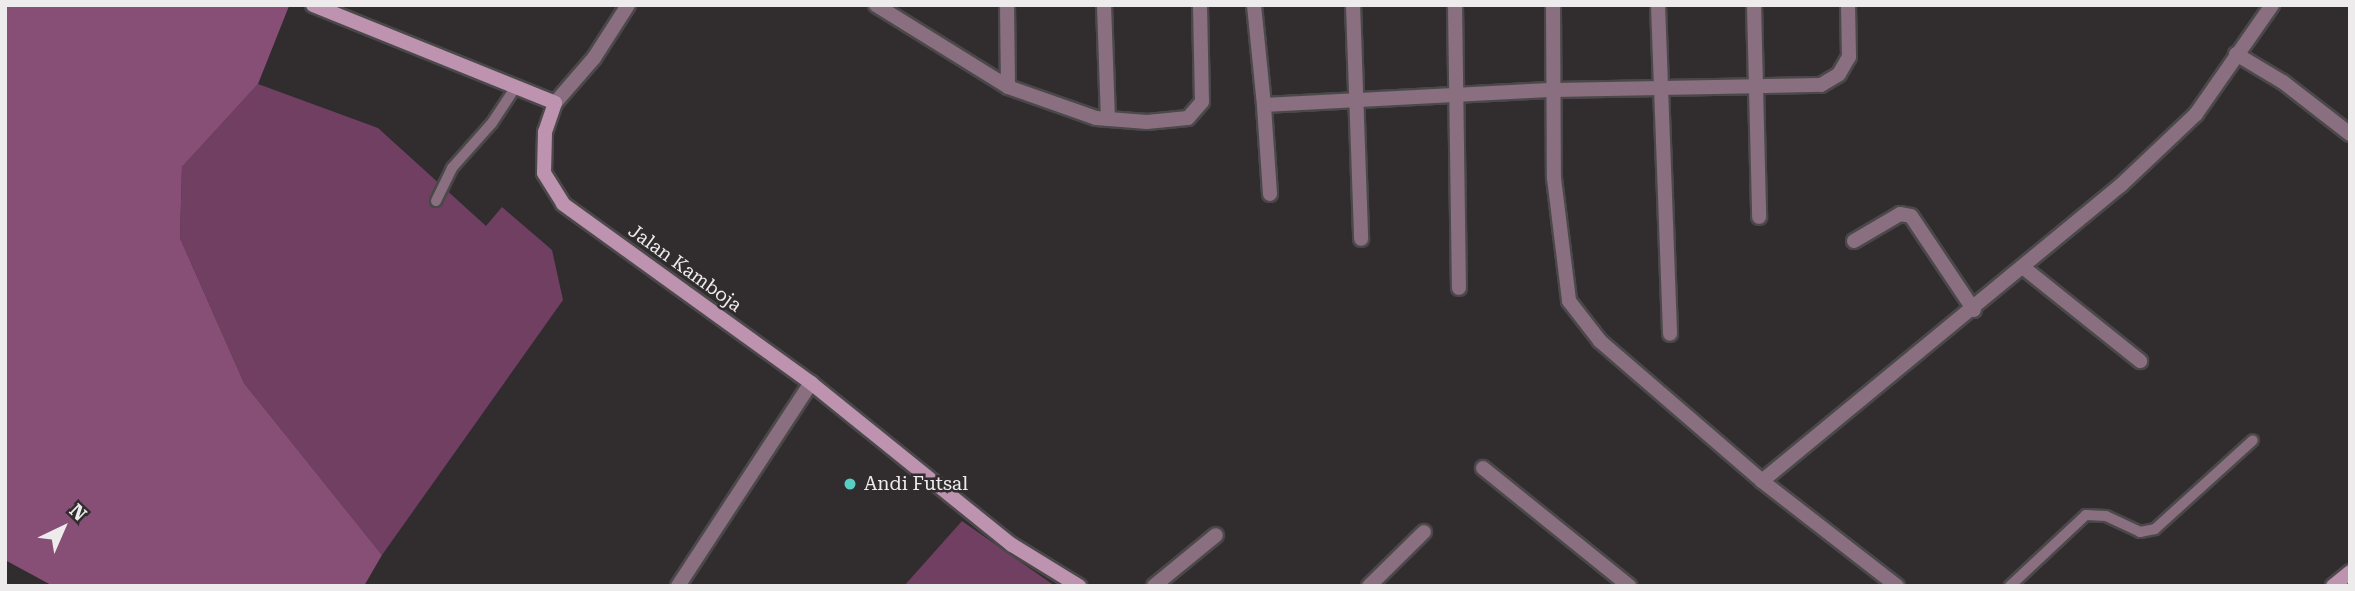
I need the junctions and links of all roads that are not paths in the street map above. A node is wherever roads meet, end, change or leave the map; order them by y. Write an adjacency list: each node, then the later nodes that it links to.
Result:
1 (313, 5): 18 (street)
2 (628, 5): 23 (street)
3 (876, 5): 17 (street)
4 (1007, 5): 17 (street)
5 (1104, 5): 25 (street)
6 (1200, 5): 25 (street)
7 (1254, 5): 24 (street)
8 (1353, 5): 22 (street)
9 (1455, 5): 21 (street)
10 (1553, 5): 20 (street)
11 (1658, 5): 19 (street)
12 (1755, 5): 16 (street)
13 (1848, 5): 16 (street)
14 (2272, 5): 15 (street)
15 (2236, 54): 26 (street); 32 (street)
16 (1758, 86): 19 (street); 29 (street)
17 (1009, 87): 25 (street)
18 (515, 88): 23 (street); 28 (lane)
19 (1660, 88): 20 (street); 35 (street)
20 (1554, 90): 21 (street); 40 (street)
21 (1457, 97): 22 (street); 33 (street)
22 (1355, 98): 24 (street); 30 (street)
23 (555, 103): 37 (street, Jalan Kamboja)
24 (1264, 105): 27 (street)
25 (1108, 119)
26 (2350, 134)
27 (1270, 194)
28 (436, 201)
29 (1759, 217)
30 (1360, 239)
31 (1854, 242): 34 (street)
32 (2024, 268): 34 (street); 36 (street)
33 (1459, 288)
34 (1973, 310): 40 (street)
35 (1670, 334)
36 (2140, 361)
37 (811, 383): 44 (street); 45 (street, Jalan Kamboja)
38 (2252, 440): 50 (lane)
39 (1483, 468): 48 (street)
40 (1762, 481): 49 (street)
41 (1424, 533): 47 (street)
42 (1216, 536): 46 (street)
43 (2350, 572): 51 (street)
44 (678, 586)
45 (1079, 586)
46 (1154, 586)
47 (1369, 586)
48 (1629, 586)
49 (1897, 586)
50 (2010, 586)
51 (2333, 586)

